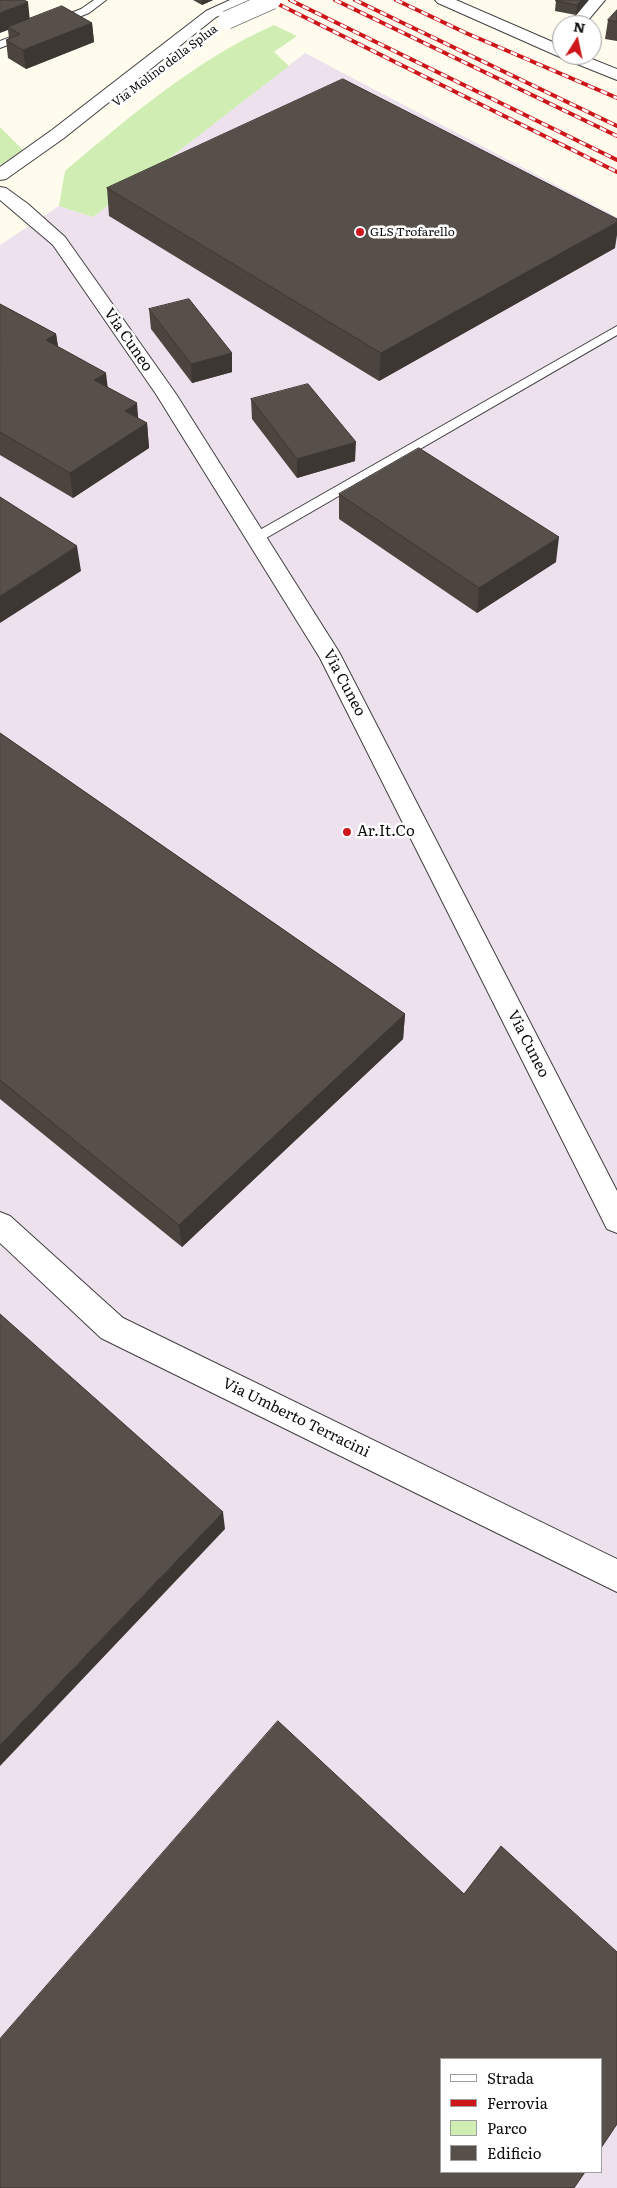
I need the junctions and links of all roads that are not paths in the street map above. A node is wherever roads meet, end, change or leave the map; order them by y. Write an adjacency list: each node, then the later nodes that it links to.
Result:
1 (101, 0): 8 (lane)
2 (243, 0): 11 (street, Via Molino della Splua)
3 (272, 0): 11 (street, Via Molino della Splua, bridge)
4 (443, 0): 7 (street)
5 (597, 0): 6 (street)
6 (584, 15)
7 (552, 44)
8 (0, 45)
9 (592, 65): 10 (street)
10 (617, 75)
11 (58, 134): 12 (street, Via Molino della Splua)
12 (0, 175)
13 (0, 192): 15 (street, Via Cuneo)
14 (617, 330): 15 (lane)
15 (256, 538): 16 (street, Via Cuneo)
16 (617, 1220)
17 (0, 1225): 18 (street, Via Umberto Terracini)
18 (617, 1576)

